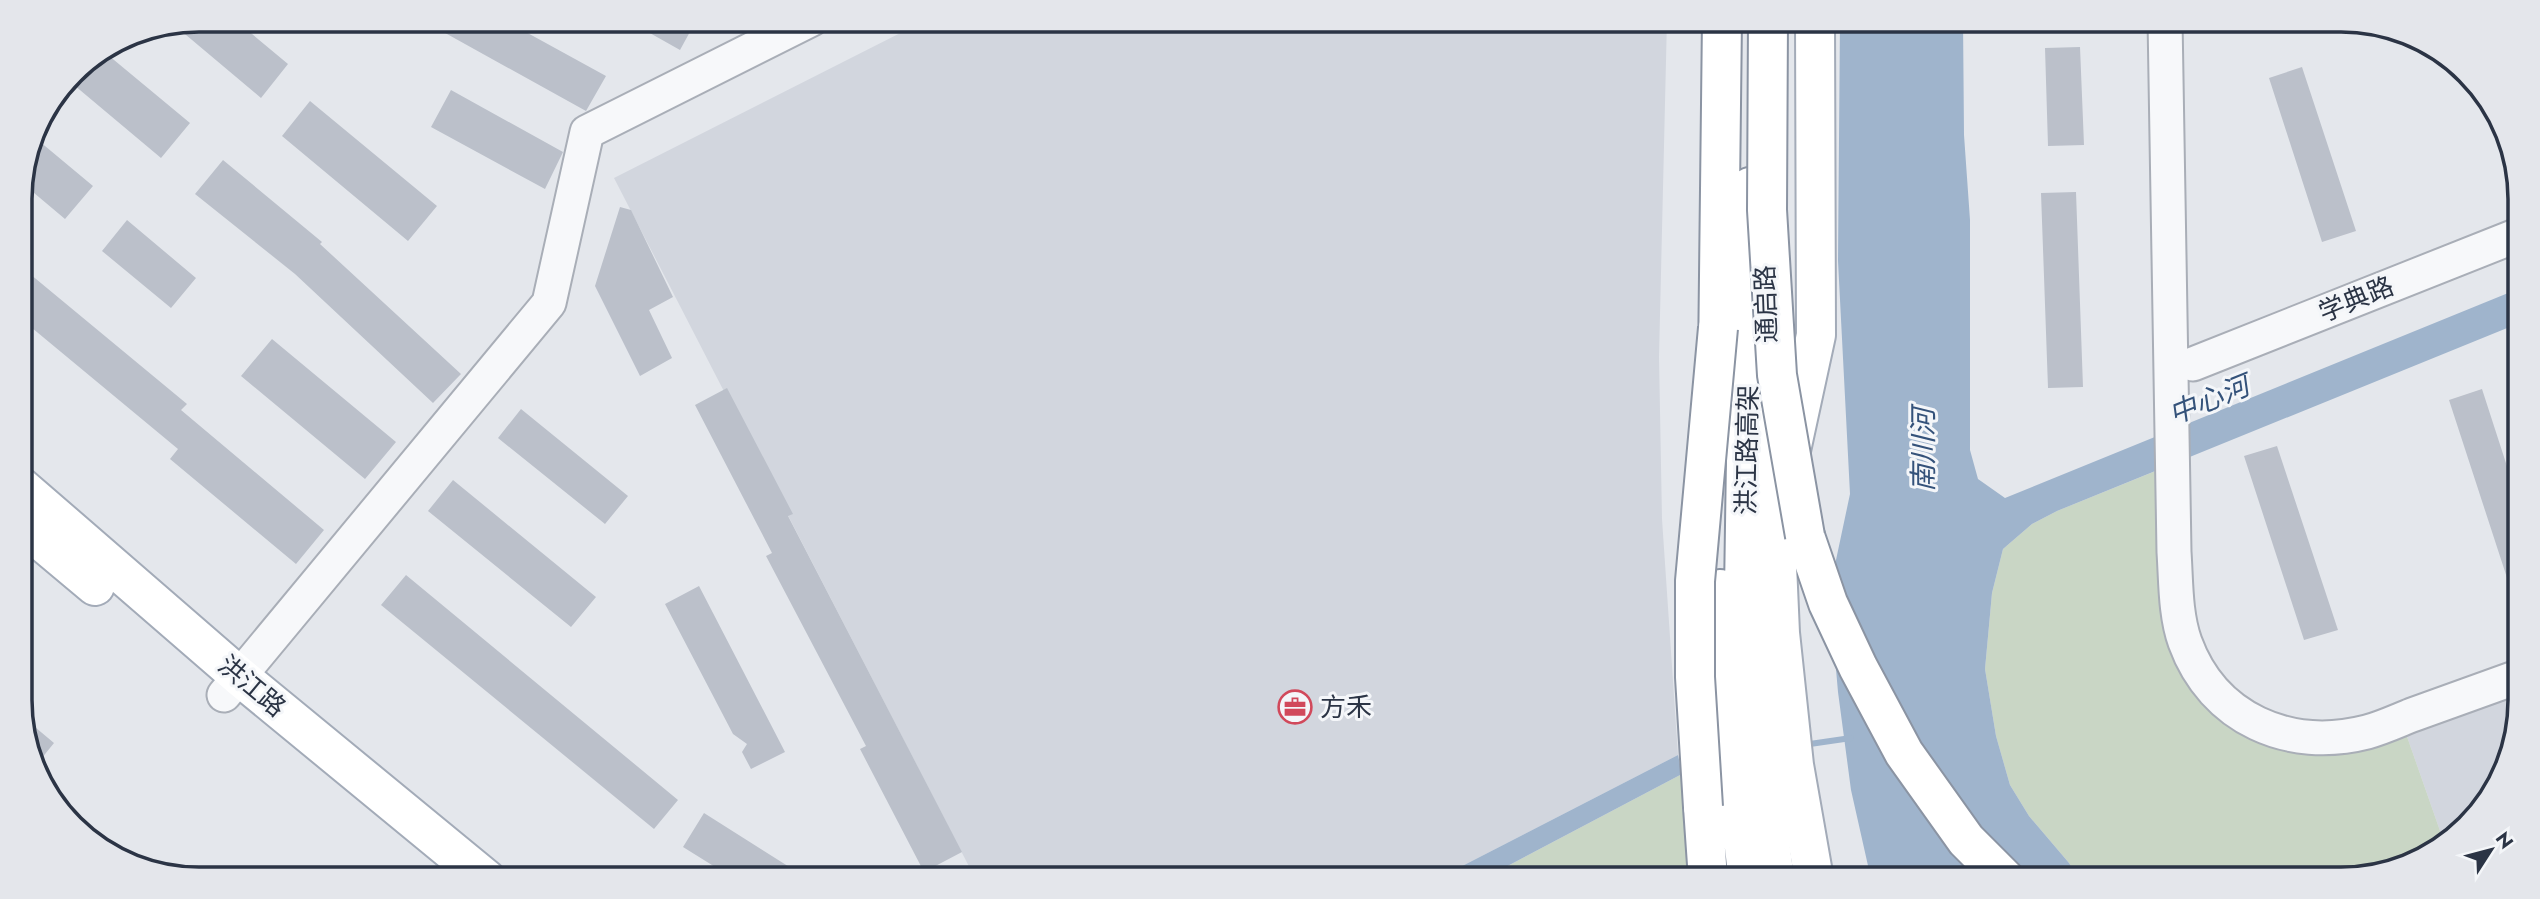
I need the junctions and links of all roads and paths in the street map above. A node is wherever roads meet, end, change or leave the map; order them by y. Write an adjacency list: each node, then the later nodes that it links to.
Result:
1 (786, 32): 16 (street)
2 (1704, 32): 20 (main road)
3 (1722, 32): 10 (main road, 洪江路高架)
4 (1752, 32): 22 (main road, 洪江路高架)
5 (1760, 32): 14 (main road, 通启路)
6 (1768, 32): 24 (main road, bridge)
7 (1815, 32): 14 (main road)
8 (2165, 32): 15 (street)
9 (2508, 239): 11 (street, 学典路)
10 (1718, 328): 19 (main road, bridge); 21 (main road, 洪江路高架, bridge)
11 (2193, 364)
12 (32, 497): 16 (main road, 洪江路)
13 (32, 532): 16 (main road, 洪江路)
14 (1776, 565): 23 (main road, 通启路)
15 (2508, 680)
16 (232, 685): 17 (main road, 洪江路); 18 (main road, 洪江路)
17 (435, 867)
18 (470, 867)
19 (1707, 867)
20 (1729, 867)
21 (1746, 867)
22 (1773, 867)
23 (1812, 867)
24 (1993, 867)

